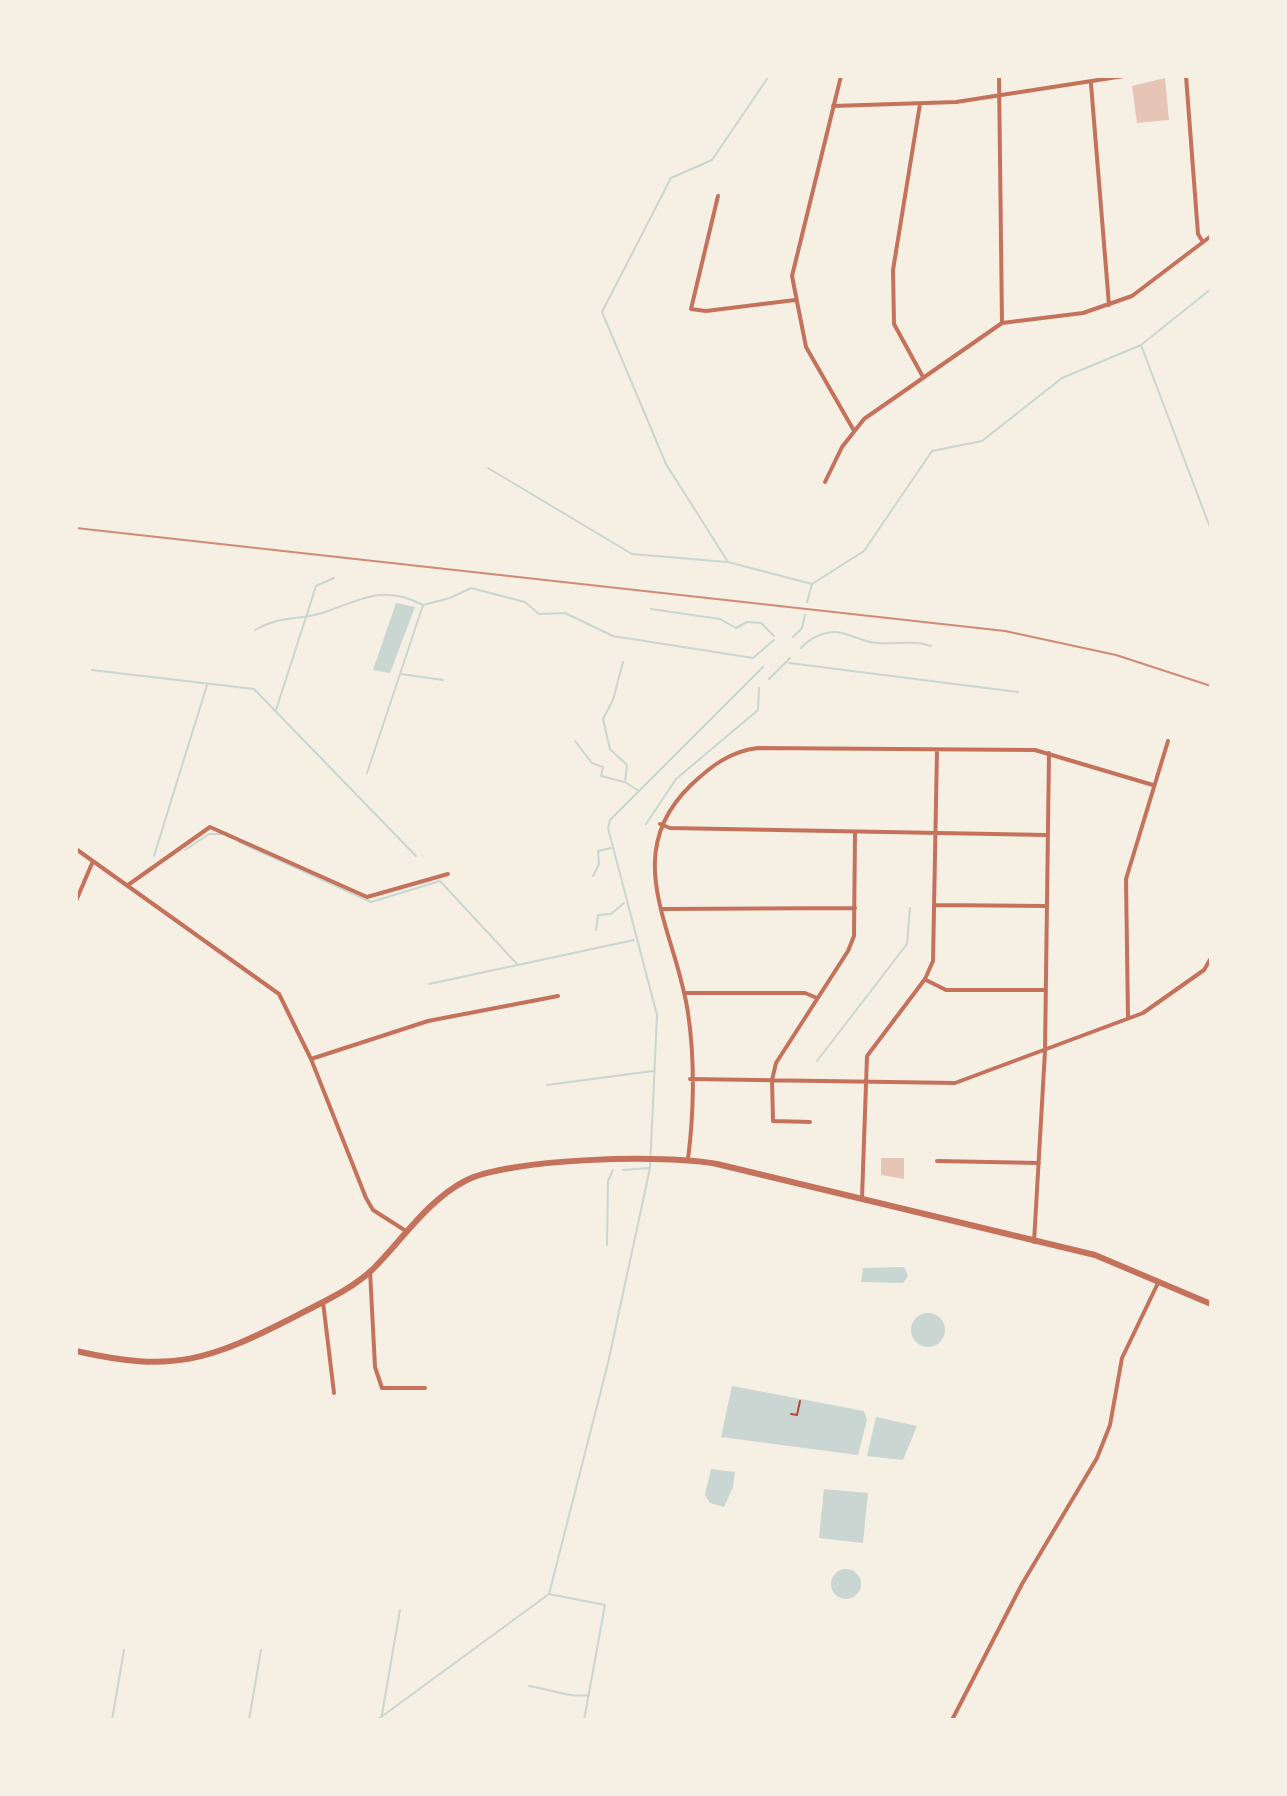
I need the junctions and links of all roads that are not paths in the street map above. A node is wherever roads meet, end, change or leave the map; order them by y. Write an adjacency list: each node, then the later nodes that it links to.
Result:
1 (841, 76): 8 (street)
2 (999, 76): 6 (street)
3 (1124, 76): 5 (street)
4 (1186, 76): 11 (street)
5 (1091, 84): 6 (street); 13 (street)
6 (1001, 96): 7 (street); 14 (street)
7 (920, 104): 8 (street); 15 (street)
8 (833, 106): 12 (street)
9 (718, 196): 12 (street)
10 (1211, 236): 11 (street)
11 (1203, 242): 13 (street)
12 (796, 300): 16 (street)
13 (1109, 305): 14 (street)
14 (1002, 323): 15 (street)
15 (923, 377): 16 (street)
16 (853, 429): 17 (street)
17 (825, 482)
18 (1168, 741): 21 (street)
19 (937, 750): 20 (street); 22 (street); 24 (street)
20 (1049, 753): 21 (street); 25 (street)
21 (1153, 785): 41 (street)
22 (660, 824): 23 (street); 34 (street)
23 (855, 832): 24 (street); 33 (street)
24 (935, 833): 25 (street); 31 (street)
25 (1046, 835): 32 (street)
26 (76, 849): 27 (street)
27 (93, 861): 29 (street); 30 (street)
28 (448, 874): 29 (street)
29 (128, 885): 43 (street)
30 (76, 901)
31 (934, 905): 32 (street); 36 (street)
32 (1045, 906): 37 (street)
33 (855, 908): 34 (street); 40 (street)
34 (662, 909): 38 (street)
35 (1211, 958): 41 (street)
36 (925, 979): 37 (street); 46 (street)
37 (1045, 990): 42 (street)
38 (684, 993): 40 (street); 44 (street)
39 (558, 996): 43 (street)
40 (817, 998): 45 (street)
41 (1128, 1018): 42 (street)
42 (1045, 1051): 46 (street); 50 (street)
43 (311, 1059): 52 (street)
44 (690, 1079): 45 (street); 48 (street)
45 (772, 1080): 46 (street); 47 (street)
46 (865, 1081): 51 (street)
47 (810, 1122)
48 (688, 1159): 51 (street); 52 (street)
49 (937, 1161): 50 (street)
50 (1039, 1163): 53 (street)
51 (861, 1200): 53 (street)
52 (408, 1233): 54 (street)
53 (1034, 1242): 55 (street)
54 (370, 1271): 56 (street); 59 (street)
55 (1159, 1280): 57 (street); 61 (street)
56 (323, 1302): 58 (street); 60 (street)
57 (1211, 1304)
58 (76, 1351)
59 (425, 1388)
60 (334, 1393)
61 (952, 1720)

